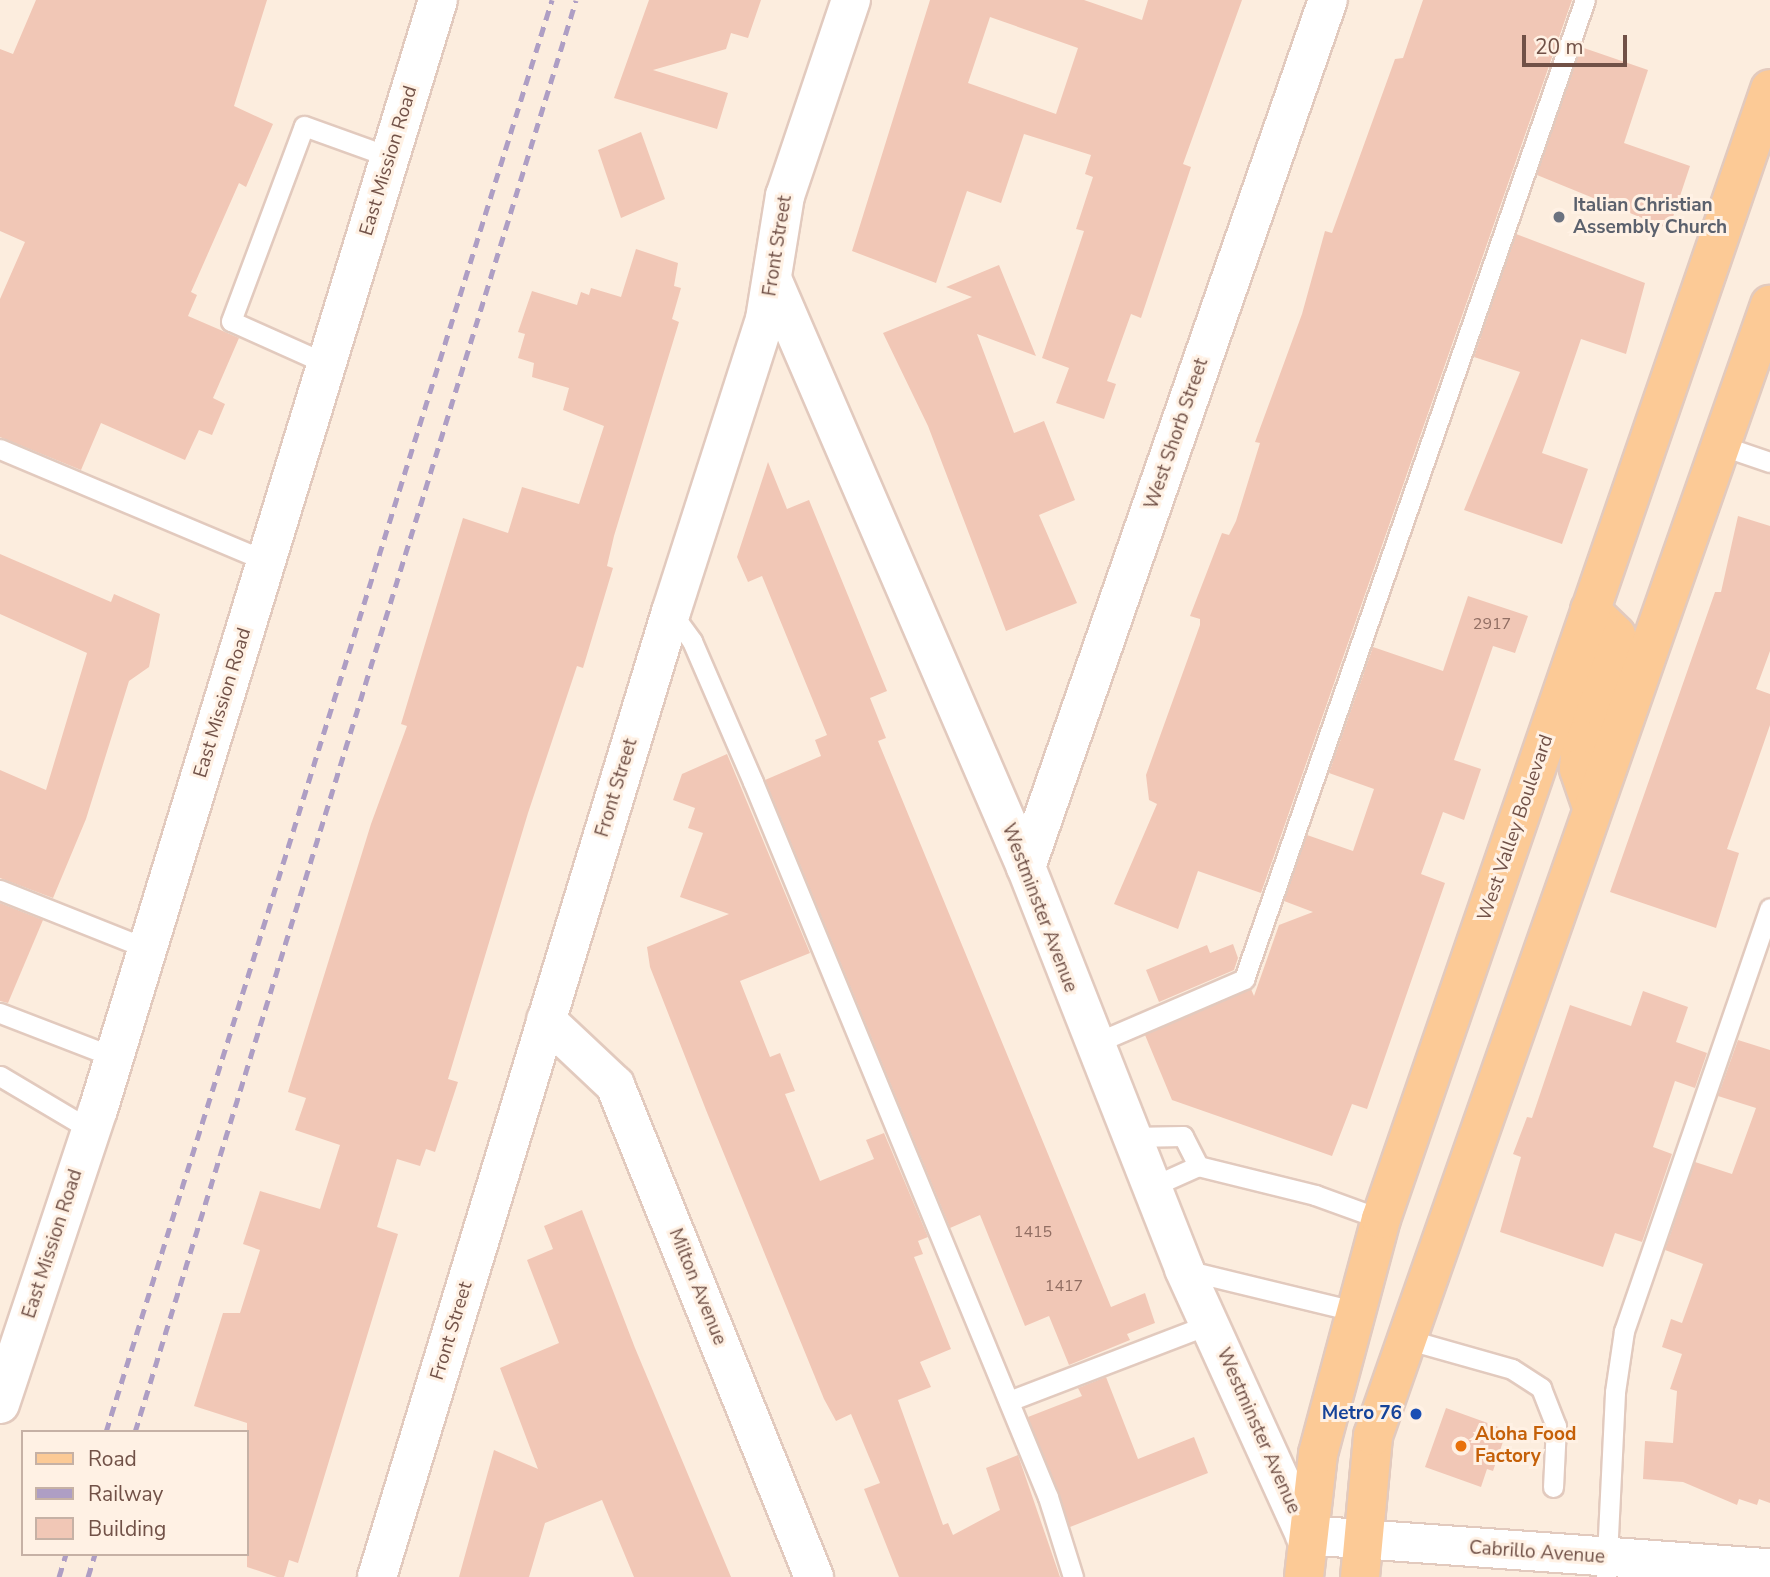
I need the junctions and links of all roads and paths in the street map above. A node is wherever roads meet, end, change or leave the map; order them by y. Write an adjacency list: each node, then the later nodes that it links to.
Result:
1 (438, 0): 6 (street, East Mission Road)
2 (851, 0): 7 (street, Front Street)
3 (1328, 0): 17 (street, West Shorb Street)
4 (1585, 0): 23 (lane)
5 (1770, 89): 14 (main road, West Valley Boulevard)
6 (390, 157): 9 (street, East Mission Road); 9 (lane)
7 (773, 281): 15 (street, Front Street); 17 (street, Westminster Avenue)
8 (1770, 304): 10 (main road)
9 (327, 364): 13 (street, East Mission Road)
10 (1720, 445): 12 (lane); 16 (main road)
11 (0, 449): 13 (lane)
12 (1770, 462)
13 (267, 561): 20 (street, East Mission Road)
14 (1590, 610): 16 (main road); 30 (main road, West Valley Boulevard)
15 (671, 612): 22 (street, Front Street); 35 (lane)
16 (1592, 807): 34 (main road)
17 (1026, 867): 23 (street, Westminster Avenue)
18 (0, 890): 20 (lane)
19 (1770, 908): 40 (lane)
20 (148, 948): 24 (street, East Mission Road)
21 (0, 1013): 24 (lane)
22 (546, 1020): 42 (street, Front Street); 43 (street, Milton Avenue)
23 (1091, 1045): 27 (street, Westminster Avenue)
24 (114, 1057): 26 (street, East Mission Road)
25 (0, 1076): 26 (lane)
26 (91, 1130): 36 (street, East Mission Road)
27 (1132, 1137): 28 (lane); 29 (street, Westminster Avenue)
28 (1198, 1166): 29 (lane); 30 (lane)
29 (1151, 1187): 31 (street, Westminster Avenue)
30 (1381, 1220): 32 (main road, West Valley Boulevard)
31 (1184, 1269): 32 (lane); 33 (street, Westminster Avenue)
32 (1354, 1311): 38 (main road, West Valley Boulevard)
33 (1210, 1324): 35 (lane); 38 (street, Westminster Avenue)
34 (1406, 1339): 37 (lane); 39 (main road)
35 (1009, 1401): 44 (lane)
36 (0, 1404)
37 (1553, 1487)
38 (1305, 1535): 39 (street, Cabrillo Avenue); 45 (main road, West Valley Boulevard)
39 (1362, 1539): 40 (street, Cabrillo Avenue); 46 (main road)
40 (1606, 1568): 41 (street, Cabrillo Avenue)
41 (1770, 1568)
42 (377, 1577)
43 (814, 1577)
44 (1073, 1577)
45 (1304, 1577)
46 (1360, 1577)

